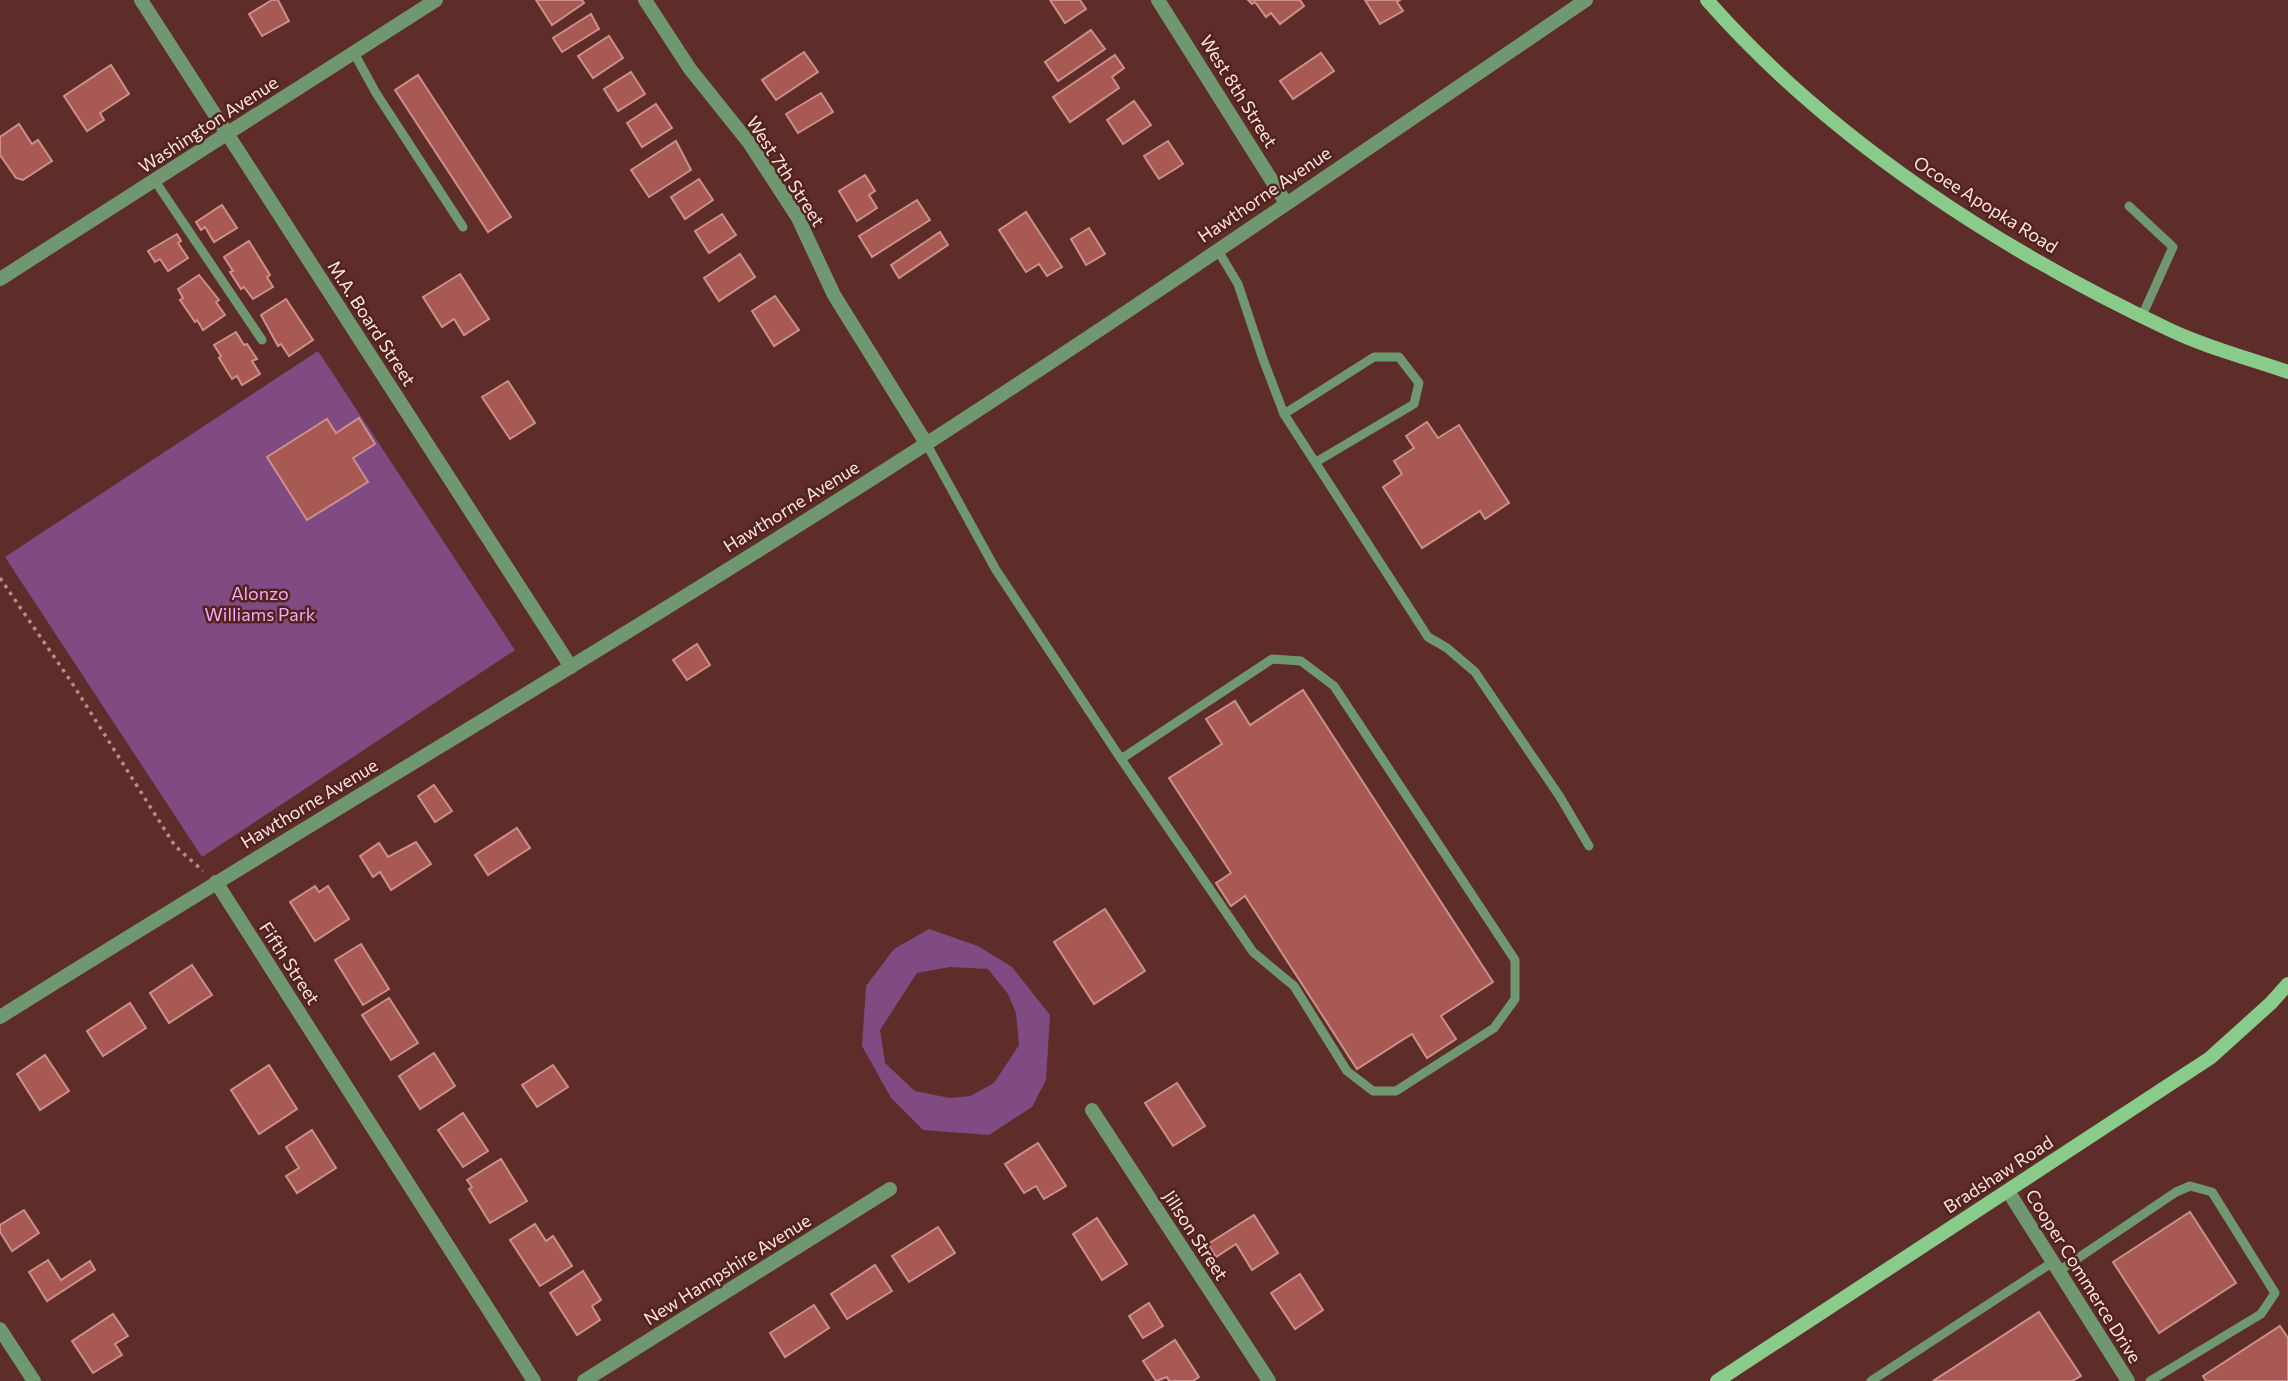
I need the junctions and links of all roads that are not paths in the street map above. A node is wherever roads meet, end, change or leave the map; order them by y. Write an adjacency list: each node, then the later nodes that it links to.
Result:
1 (141, 0): 8 (street, M.A. Board Street)
2 (436, 0): 7 (street, Washington Avenue)
3 (645, 0): 19 (street, West 7th Street)
4 (1158, 0): 10 (street, West 8th Street)
5 (1586, 0): 10 (street, Hawthorne Avenue)
6 (1707, 0): 15 (main road, Ocoee Apopka Road)
7 (354, 53): 8 (street, Washington Avenue); 12 (lane)
8 (228, 135): 9 (street, Washington Avenue); 21 (street, M.A. Board Street)
9 (155, 181): 14 (street, Washington Avenue); 16 (lane)
10 (1286, 203): 13 (street, Hawthorne Avenue)
11 (2129, 206): 15 (lane)
12 (463, 227)
13 (1217, 249): 18 (lane); 19 (street, Hawthorne Avenue)
14 (0, 279)
15 (2142, 316): 17 (main road, Ocoee Apopka Road)
16 (262, 340)
17 (2288, 372)
18 (1284, 414): 20 (lane); 20 (lane)
19 (926, 443): 21 (street, Hawthorne Avenue); 22 (lane)
20 (1316, 462): 23 (lane)
21 (570, 667): 24 (street, Hawthorne Avenue)
22 (1121, 759): 22 (lane)
23 (1589, 846)
24 (216, 882): 26 (street, Hawthorne Avenue); 33 (street, Fifth Street)
25 (2288, 984): 29 (main road, Bradshaw Road)
26 (0, 1017)
27 (1092, 1110): 35 (street, Jillson Street)
28 (890, 1189): 34 (street, New Hampshire Avenue)
29 (2008, 1191): 30 (street, Cooper Commerce Drive); 36 (main road, Bradshaw Road)
30 (2056, 1266): 37 (lane); 38 (street, Cooper Commerce Drive); 39 (lane)
31 (0, 1329): 32 (street)
32 (34, 1381)
33 (534, 1381)
34 (584, 1381)
35 (1269, 1381)
36 (1717, 1381)
37 (1871, 1381)
38 (2128, 1381)
39 (2150, 1381)

